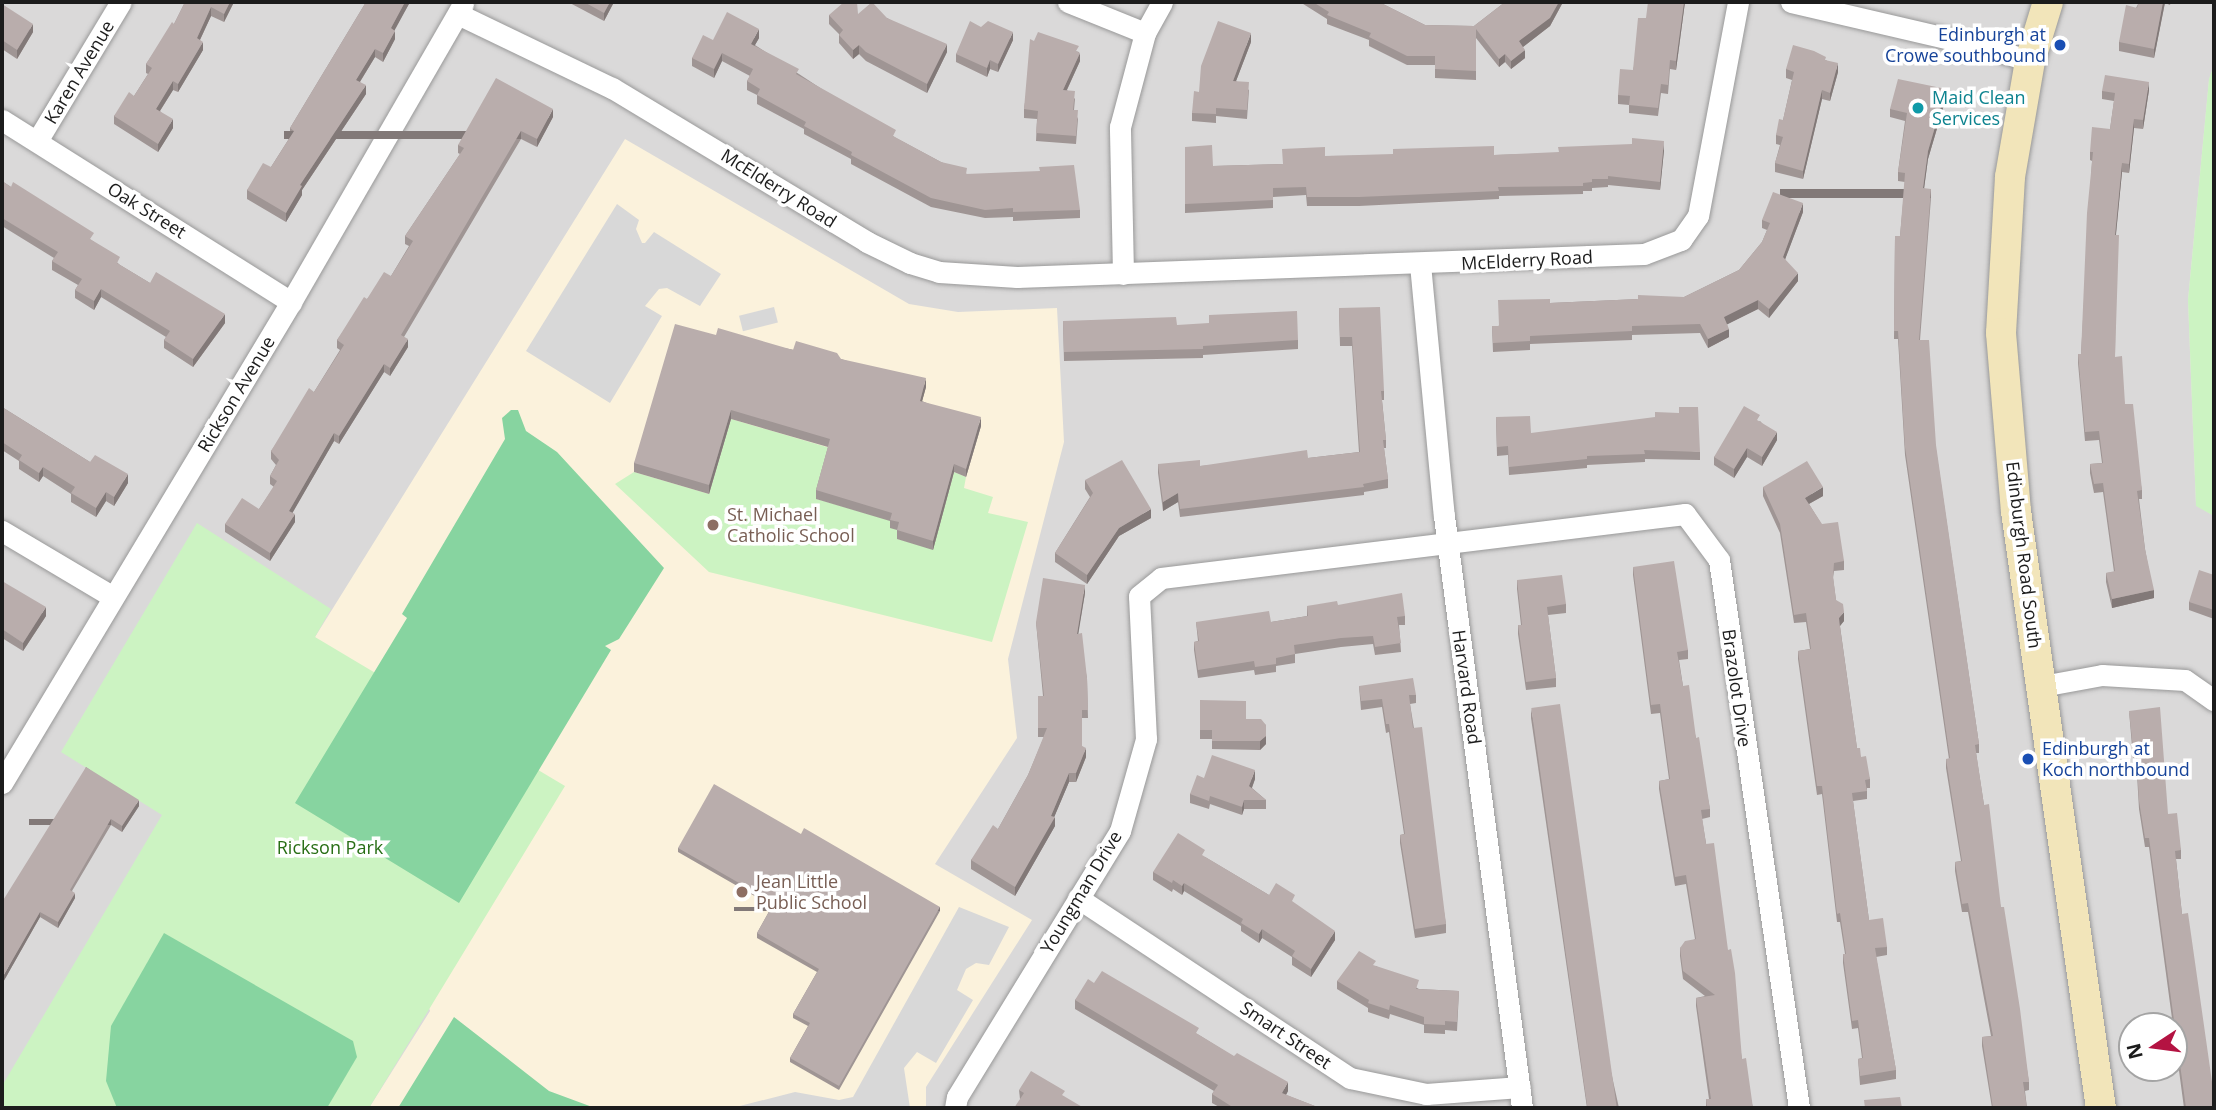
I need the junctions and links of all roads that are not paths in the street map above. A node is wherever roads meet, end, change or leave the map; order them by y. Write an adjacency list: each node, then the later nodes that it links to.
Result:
1 (121, 2): 11 (street, Karen Avenue)
2 (1068, 2): 8 (street)
3 (1162, 2): 8 (street)
4 (1738, 2): 12 (street, McElderry Road)
5 (1791, 2): 9 (street)
6 (2048, 2): 9 (main road, Edinburgh Road South)
7 (461, 8): 13 (street, McElderry Road); 14 (street, Rickson Avenue)
8 (1145, 33): 13 (street)
9 (2030, 61): 18 (main road, Edinburgh Road South)
10 (2, 120): 11 (street, Oak Street)
11 (37, 141): 14 (street, Oak Street)
12 (1420, 264): 13 (street, McElderry Road); 16 (street, Harvard Road)
13 (1123, 274)
14 (291, 302): 17 (street, Rickson Avenue)
15 (2, 531): 17 (street)
16 (1448, 542): 21 (street, Youngman Drive); 22 (street, Harvard Road); 25 (street, Brazolot Drive)
17 (113, 597): 20 (street, Rickson Avenue)
18 (2042, 686): 19 (street); 26 (main road, Edinburgh Road South)
19 (2214, 700)
20 (2, 783)
21 (1078, 898): 22 (street, Smart Street); 23 (street, Youngman Drive)
22 (1520, 1087): 24 (street, Harvard Road)
23 (955, 1108)
24 (1522, 1108)
25 (1799, 1108)
26 (2101, 1108)

